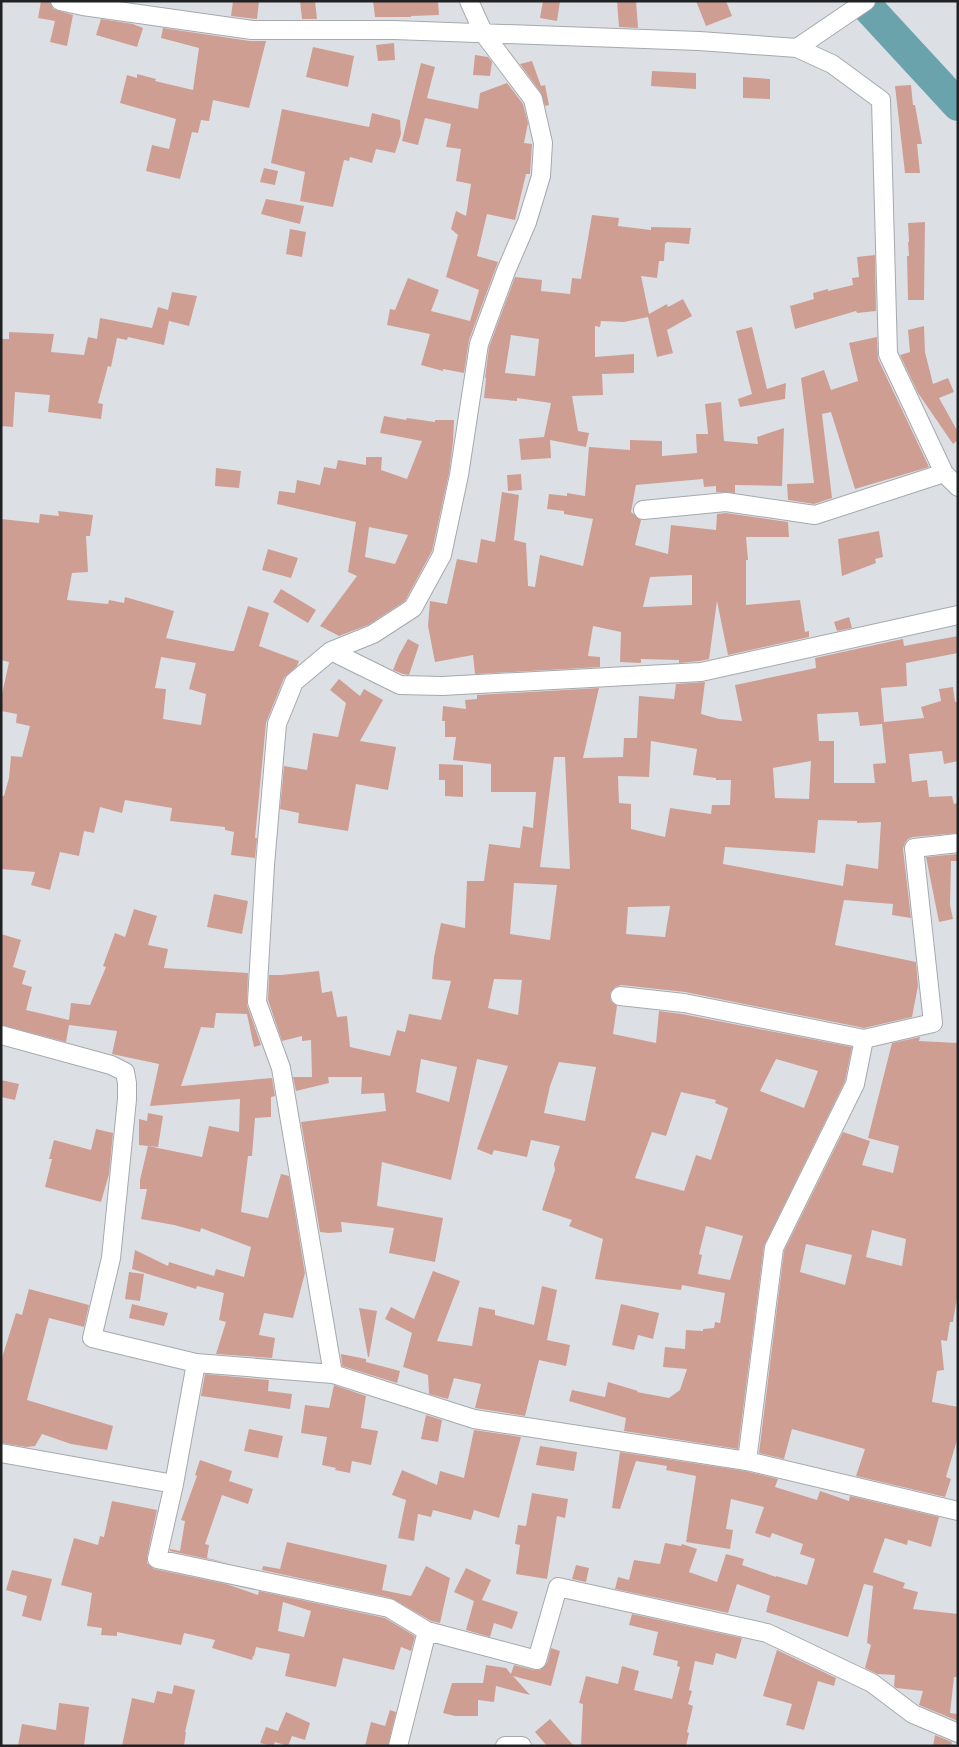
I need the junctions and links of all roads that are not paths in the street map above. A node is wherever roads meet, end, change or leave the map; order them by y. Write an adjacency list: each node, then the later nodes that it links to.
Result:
1 (60, 1): 4 (street)
2 (469, 1): 4 (street)
3 (866, 1): 5 (street)
4 (484, 34): 5 (street); 10 (street)
5 (803, 44): 6 (street)
6 (944, 472): 7 (street); 8 (street)
7 (958, 487)
8 (643, 510)
9 (958, 615): 10 (street)
10 (331, 651): 16 (street)
11 (958, 843): 14 (street)
12 (620, 996): 14 (street)
13 (1, 1035): 15 (street)
14 (864, 1039): 18 (street)
15 (196, 1363): 16 (street); 19 (street)
16 (333, 1374): 18 (street)
17 (1, 1453): 19 (street)
18 (746, 1461): 20 (street)
19 (174, 1484): 21 (street)
20 (958, 1511)
21 (427, 1631): 22 (street); 23 (street)
22 (958, 1734)
23 (398, 1746)
24 (505, 1746): 25 (street)
25 (522, 1746)

